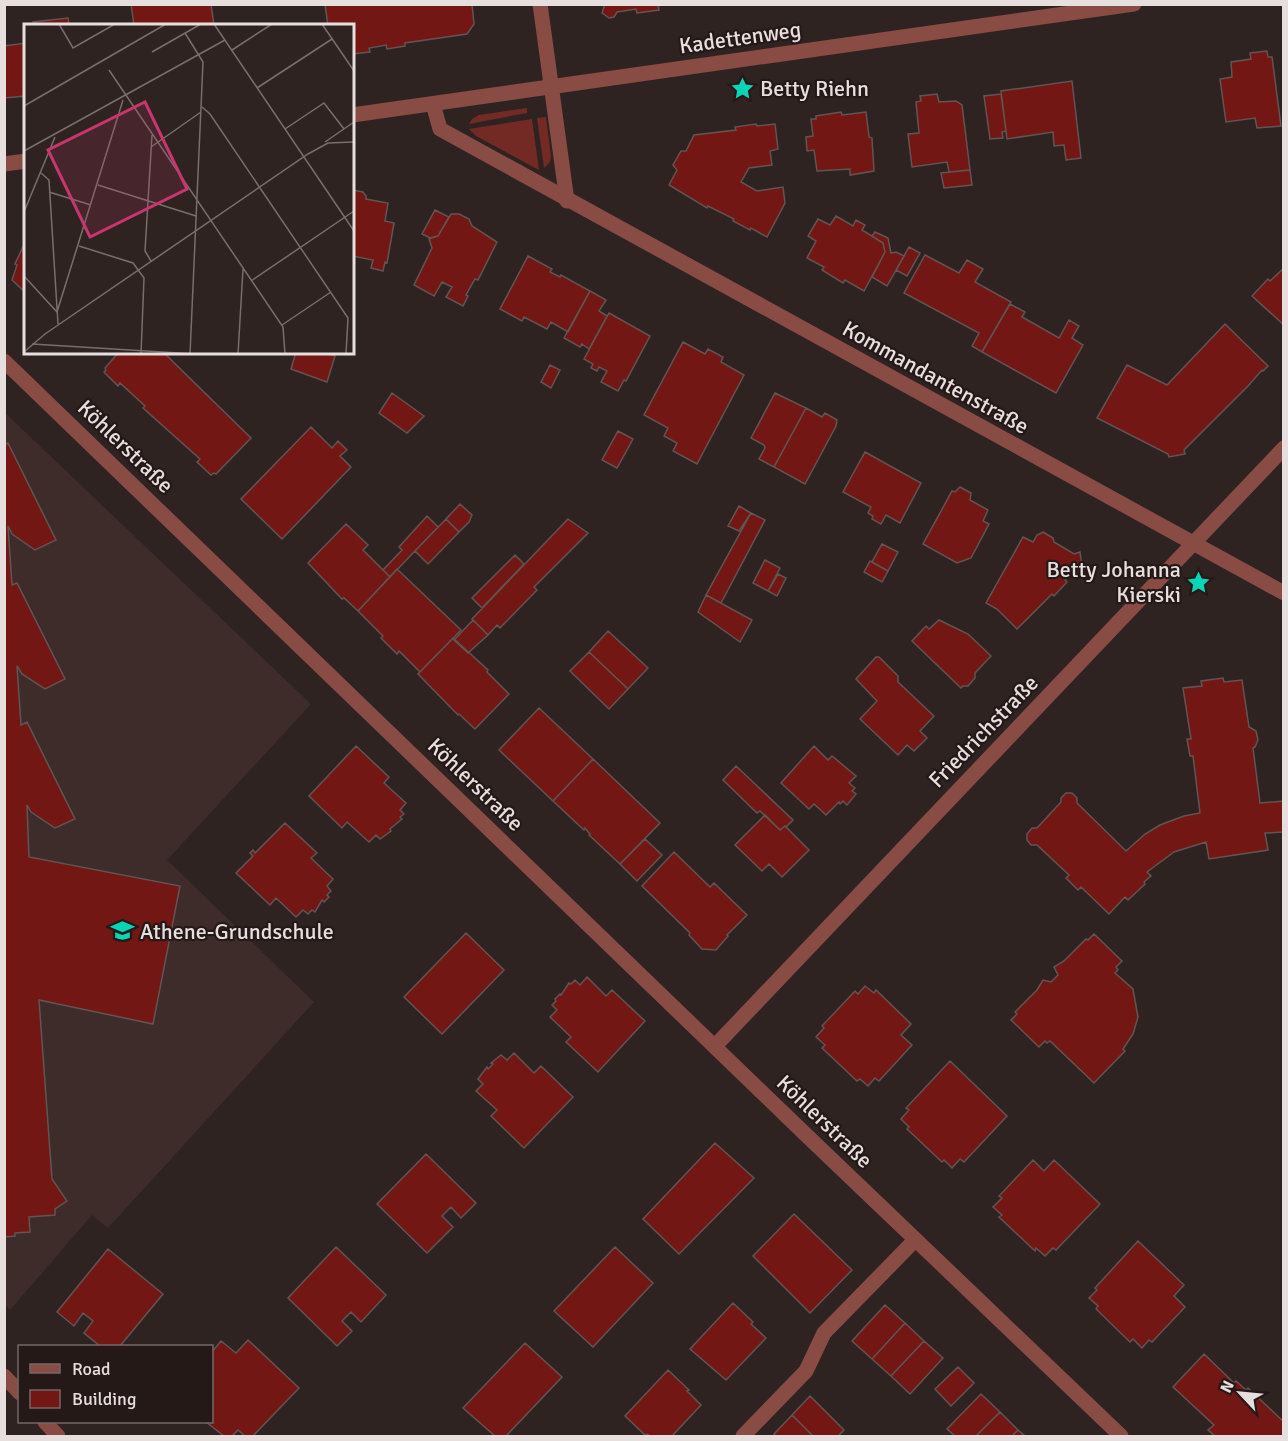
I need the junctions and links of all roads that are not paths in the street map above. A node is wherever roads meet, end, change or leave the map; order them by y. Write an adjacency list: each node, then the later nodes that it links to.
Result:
1 (540, 4): 3 (street)
2 (1134, 4): 3 (street, Kadettenweg)
3 (552, 87): 4 (street, Kadettenweg); 8 (street)
4 (433, 104): 5 (street, Kadettenweg); 8 (street, Kommandantenstraße)
5 (354, 115)
6 (24, 161): 7 (street)
7 (4, 164)
8 (567, 201): 11 (street, Kommandantenstraße)
9 (4, 361): 13 (street, Köhlerstraße)
10 (1284, 448): 11 (street, Friedrichstraße)
11 (1193, 544): 12 (street, Kommandantenstraße); 13 (street, Friedrichstraße)
12 (1284, 593)
13 (715, 1046): 14 (street, Köhlerstraße)
14 (915, 1239): 19 (street); 20 (street, Köhlerstraße)
15 (4, 1376): 16 (street)
16 (18, 1391)
17 (46, 1423): 18 (street)
18 (58, 1437)
19 (743, 1437)
20 (1121, 1437)

